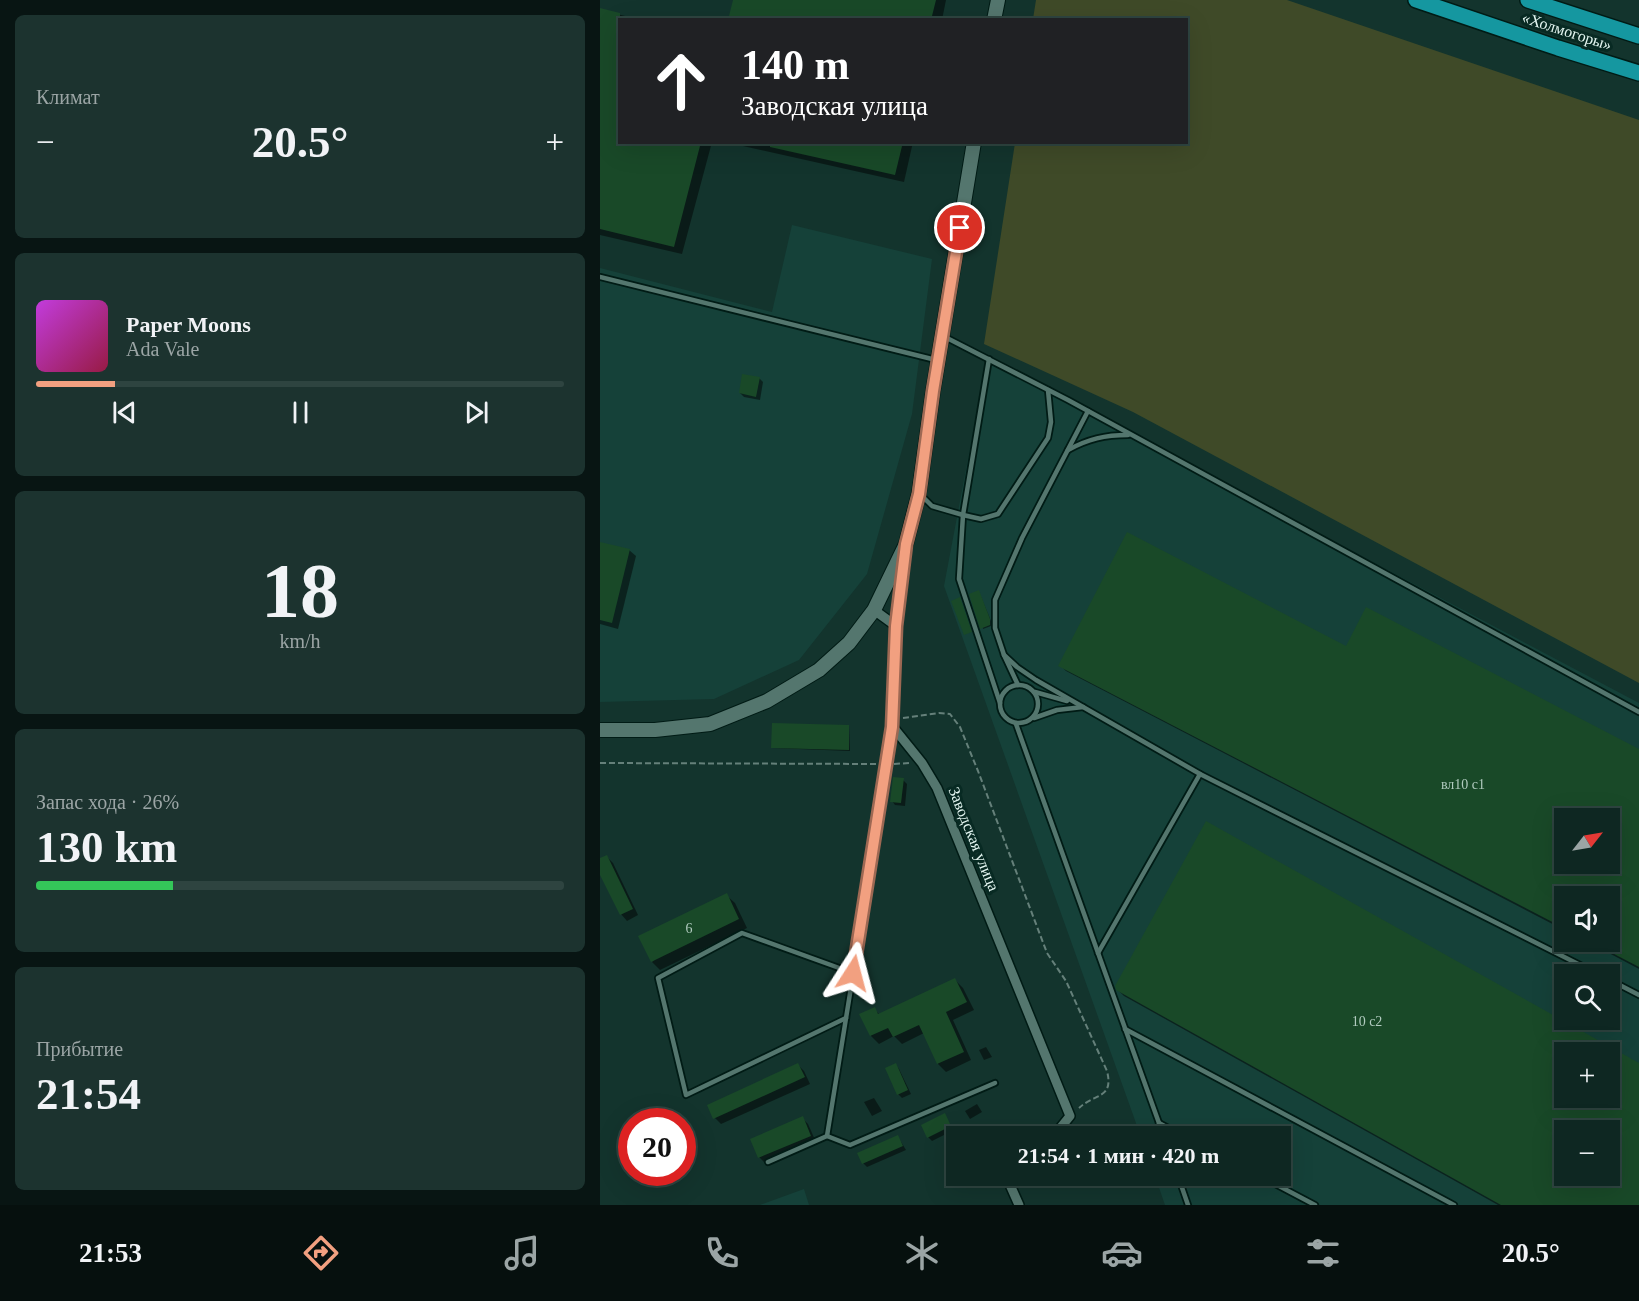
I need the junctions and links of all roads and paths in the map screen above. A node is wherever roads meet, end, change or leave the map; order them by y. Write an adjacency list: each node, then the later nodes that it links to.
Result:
1 (998, 0): 4 (main road)
2 (1528, 0): 5 (highway, «Холмогоры»)
3 (1418, 1): 6 (highway, «Холмогоры»)
4 (994, 18)
5 (1639, 36)
6 (1639, 73)
7 (974, 144): 9 (main road)
8 (600, 277): 11 (lane)
9 (942, 336): 10 (lane); 11 (main road)
10 (989, 359): 12 (lane); 17 (lane)
11 (938, 361): 16 (main road)
12 (1048, 390): 13 (lane); 17 (lane)
13 (1088, 411): 14 (lane); 15 (lane)
14 (1131, 435): 15 (lane); 26 (lane)
15 (1068, 450): 21 (lane)
16 (919, 494): 17 (lane); 18 (main road)
17 (963, 514): 24 (lane)
18 (906, 544): 19 (main road); 20 (street)
19 (874, 610): 20 (street); 30 (main road)
20 (896, 626): 28 (street)
21 (1004, 655): 22 (lane); 25 (lane)
22 (1018, 685): 23 (lane); 24 (lane)
23 (1035, 692): 25 (lane); 27 (lane)
24 (1000, 703): 29 (lane)
25 (1083, 707): 27 (lane); 34 (lane)
26 (1639, 712)
27 (1034, 718): 29 (lane)
28 (893, 724): 32 (street, Заводская улица); 33 (lane); 43 (path)
29 (1016, 724): 35 (lane)
30 (600, 730)
31 (600, 763): 33 (path)
32 (922, 763): 33 (path); 43 (street, Заводская улица)
33 (886, 765): 37 (lane)
34 (1200, 774): 35 (lane); 36 (lane)
35 (1098, 953): 41 (lane)
36 (1578, 964)
37 (853, 973): 40 (lane); 40 (lane)
38 (1620, 985): 39 (lane)
39 (1639, 995)
40 (846, 1018): 48 (lane)
41 (1125, 1029): 44 (lane); 56 (lane)
42 (995, 1083): 48 (lane)
43 (1070, 1116): 45 (street)
44 (1159, 1123): 46 (lane); 47 (lane)
45 (1062, 1126)
46 (1160, 1126)
47 (1165, 1126)
48 (827, 1136): 49 (lane)
49 (768, 1162)
50 (1012, 1186): 53 (street)
51 (1181, 1186): 54 (lane)
52 (1279, 1186): 55 (lane)
53 (1019, 1205)
54 (1188, 1205)
55 (1315, 1205)
56 (1454, 1205)

